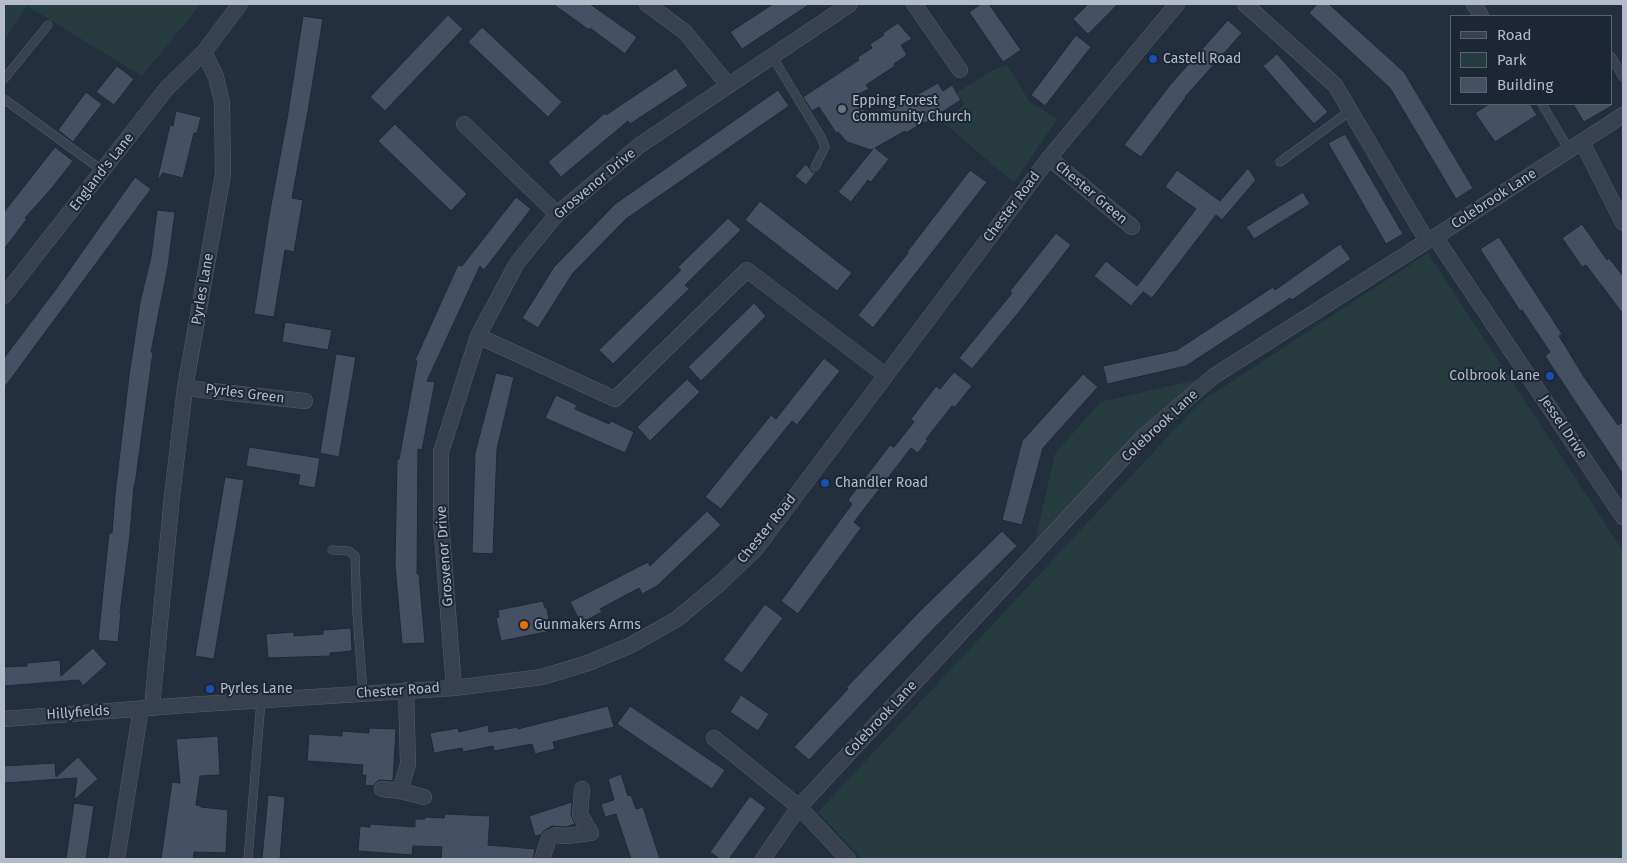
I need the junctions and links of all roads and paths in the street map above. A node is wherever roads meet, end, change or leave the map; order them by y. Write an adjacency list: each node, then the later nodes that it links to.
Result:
1 (240, 4): 10 (street, England's Lane)
2 (647, 4): 16 (street)
3 (914, 4): 13 (street)
4 (1177, 4): 23 (street, Chester Road)
5 (1245, 4): 19 (street)
6 (1474, 4): 8 (street)
7 (845, 5): 11 (street, Grosvenor Drive)
8 (1480, 15)
9 (48, 25): 15 (lane)
10 (204, 52): 26 (street, England's Lane); 34 (street, Pyrles Lane)
11 (772, 56): 16 (street, Grosvenor Drive); 25 (lane)
12 (1612, 58): 14 (lane)
13 (960, 70)
14 (1623, 77)
15 (4, 78)
16 (728, 85): 27 (street, Grosvenor Drive)
17 (4, 98): 26 (lane)
18 (1543, 105): 22 (lane)
19 (1350, 111): 24 (lane); 30 (street)
20 (1623, 115): 22 (street, Colebrook Lane)
21 (464, 124): 27 (street)
22 (1576, 146): 28 (street); 30 (street, Colebrook Lane)
23 (1050, 158): 29 (street, Chester Green); 33 (street, Chester Road)
24 (1280, 162)
25 (815, 167)
26 (103, 171): 31 (street, England's Lane)
27 (557, 214): 32 (street, Grosvenor Drive)
28 (1623, 223)
29 (1132, 227)
30 (1431, 239): 36 (street, Jessel Drive); 49 (street, Colebrook Lane)
31 (4, 296)
32 (478, 336): 33 (street); 38 (street, Grosvenor Drive)
33 (885, 375): 38 (street, Chester Road)
34 (185, 388): 35 (street, Pyrles Green); 42 (street, Pyrles Lane)
35 (305, 401)
36 (1623, 517)
37 (332, 550): 40 (lane)
38 (454, 688): 39 (street, Chester Road)
39 (406, 690): 40 (street, Chester Road); 47 (street)
40 (363, 693): 41 (street, Chester Road)
41 (261, 701): 42 (street, Chester Road); 51 (lane)
42 (147, 708): 43 (street, Hillyfields); 50 (street, Pyrles Lane)
43 (4, 719)
44 (714, 738): 49 (street)
45 (382, 789): 47 (street)
46 (582, 789): 52 (street)
47 (400, 791): 48 (street)
48 (424, 797)
49 (799, 807): 53 (street, Colebrook Lane); 54 (street)
50 (117, 859)
51 (248, 859)
52 (542, 859)
53 (763, 859)
54 (848, 859)

